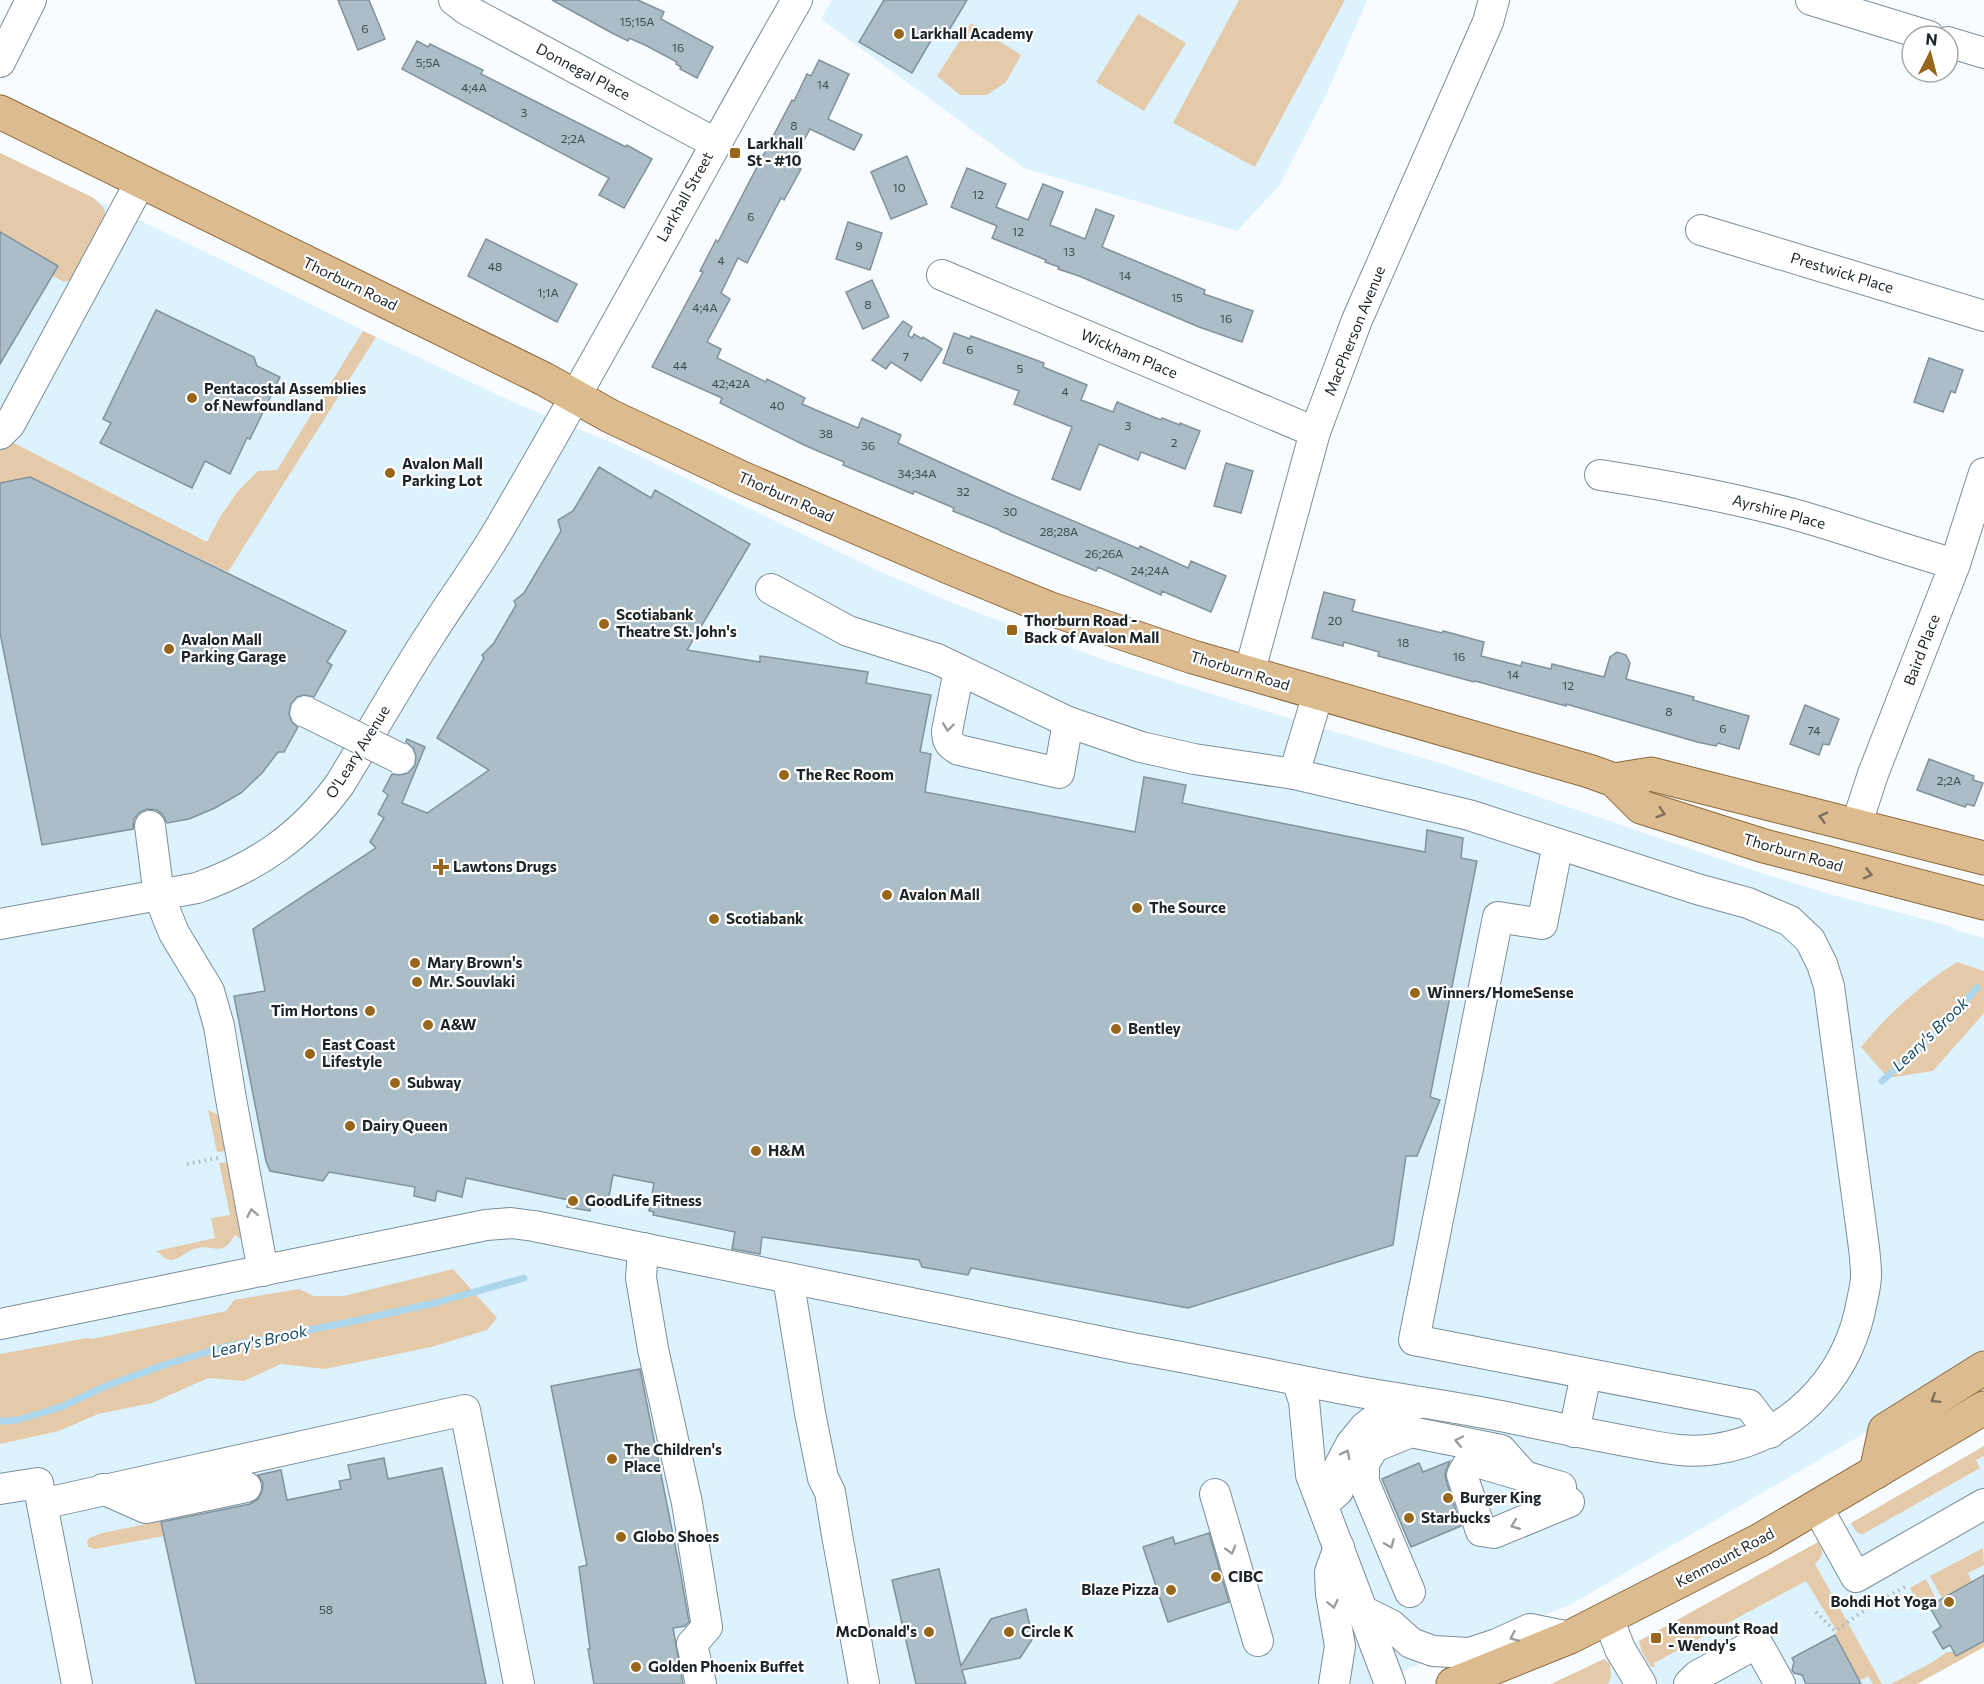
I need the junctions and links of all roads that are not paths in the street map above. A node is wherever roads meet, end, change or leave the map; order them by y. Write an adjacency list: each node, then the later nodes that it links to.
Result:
1 (32, 0): 10 (street)
2 (454, 0): 12 (street, Donnegal Place)
3 (797, 0): 12 (street, Larkhall Street)
4 (1494, 0): 18 (street, MacPherson Avenue)
5 (1811, 0): 6 (street)
6 (1887, 11): 7 (street)
7 (1909, 24)
8 (1960, 46): 9 (street)
9 (1984, 53)
10 (0, 62)
11 (0, 112): 13 (main road, Thorburn Road)
12 (715, 143): 17 (street, Larkhall Street)
13 (141, 181): 17 (main road, Thorburn Road); 19 (street)
14 (1701, 230): 16 (street, Prestwick Place)
15 (942, 275): 18 (street, Wickham Place)
16 (1984, 316)
17 (576, 397): 25 (main road, Thorburn Road); 36 (street, O'Leary Avenue)
18 (1315, 432): 25 (street, MacPherson Avenue)
19 (0, 434)
20 (1984, 473): 22 (street, Baird Place)
21 (1600, 475): 22 (street, Ayrshire Place)
22 (1955, 564): 33 (street, Baird Place)
23 (771, 589): 24 (street)
24 (959, 670): 28 (street); 28 (street, one-way to 28)
25 (1249, 674): 26 (main road, Thorburn Road)
26 (1318, 694): 30 (street); 31 (main road, Thorburn Road)
27 (306, 712): 29 (street, bridge)
28 (1068, 722): 30 (street)
29 (399, 758)
30 (1294, 774): 34 (street)
31 (1614, 780): 33 (main road, Thorburn Road, one-way to 31); 37 (main road, Thorburn Road, one-way to 37)
32 (150, 826): 36 (street)
33 (1856, 826): 35 (main road, Thorburn Road)
34 (1558, 844): 44 (street); 49 (street)
35 (1976, 854)
36 (159, 896): 38 (street, O'Leary Avenue); 40 (street, one-way to 36)
37 (1984, 903)
38 (0, 924)
39 (643, 1248): 40 (street); 41 (street); 69 (street)
40 (263, 1270): 42 (street)
41 (788, 1278): 45 (street); 70 (street)
42 (0, 1324)
43 (1984, 1368): 50 (main road, one-way to 50)
44 (1586, 1374): 48 (street); 49 (street)
45 (1297, 1380): 46 (street); 58 (street)
46 (1419, 1403): 48 (street); 58 (street, one-way to 46)
47 (1984, 1408): 50 (main road, Kenmount Road)
48 (1574, 1432): 49 (street)
49 (1770, 1433)
50 (1876, 1472): 59 (main road, Kenmount Road)
51 (1525, 1477): 51 (street, one-way to 51); 61 (street, one-way to 61)
52 (246, 1487): 54 (street)
53 (0, 1489): 57 (street)
54 (103, 1489): 57 (street); 68 (street)
55 (1215, 1494): 65 (street, one-way to 65)
56 (1984, 1503): 59 (street)
57 (42, 1504): 67 (street)
58 (1323, 1504): 60 (street)
59 (1817, 1507): 63 (main road, Kenmount Road)
60 (1339, 1547): 62 (street); 71 (street, one-way to 71)
61 (1410, 1592)
62 (1363, 1611): 64 (street, one-way to 62); 72 (street)
63 (1608, 1618): 64 (main road, Kenmount Road); 74 (street)
64 (1570, 1637): 73 (main road, Kenmount Road)
65 (1258, 1641)
66 (1749, 1648): 75 (street); 76 (street); 77 (street)
67 (77, 1684)
68 (519, 1684)
69 (701, 1684)
70 (864, 1684)
71 (1334, 1684)
72 (1390, 1684)
73 (1453, 1684)
74 (1641, 1684)
75 (1689, 1684)
76 (1770, 1684)
77 (1780, 1684)

